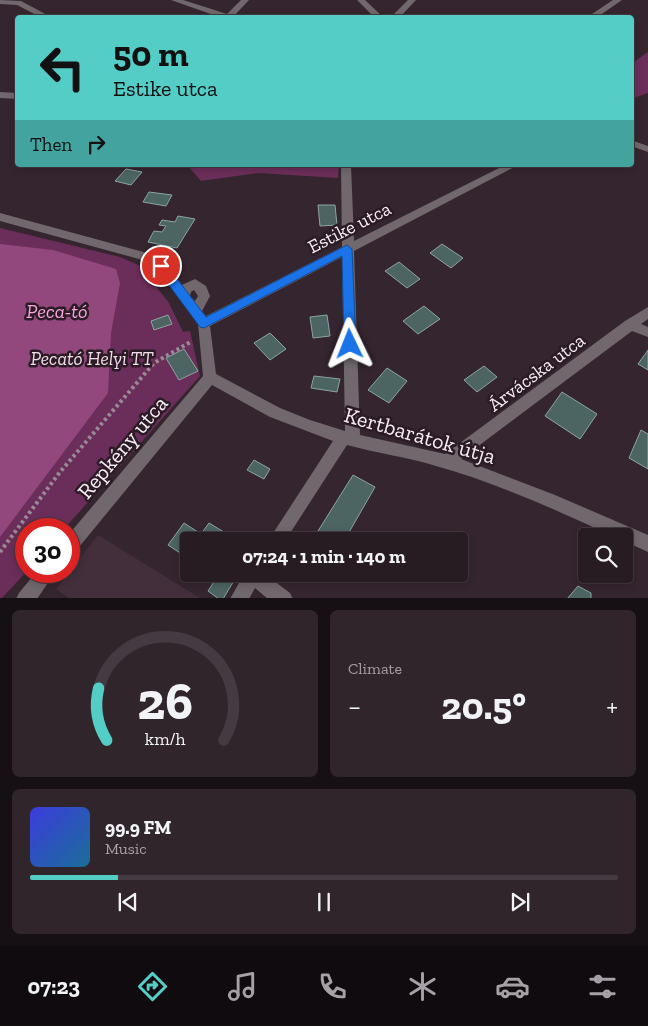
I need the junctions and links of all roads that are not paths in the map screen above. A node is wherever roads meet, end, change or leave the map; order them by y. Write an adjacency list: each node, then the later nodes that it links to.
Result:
1 (175, 0): 9 (street)
2 (245, 0): 10 (street)
3 (361, 0): 11 (street)
4 (412, 0): 12 (street)
5 (618, 0): 13 (street)
6 (0, 2): 7 (street)
7 (21, 2): 8 (street)
8 (45, 15)
9 (221, 15)
10 (229, 15)
11 (377, 15)
12 (397, 15)
13 (595, 15)
14 (0, 95): 15 (street)
15 (15, 96)
16 (634, 144): 17 (street)
17 (648, 150)
18 (346, 167): 21 (street)
19 (508, 167): 21 (street, Estike utca)
20 (0, 216): 22 (street)
21 (347, 249): 26 (street, Estike utca); 29 (street)
22 (184, 296): 23 (street); 23 (street)
23 (195, 312): 26 (street)
24 (648, 312): 25 (street, Árvácska utca)
25 (630, 325): 27 (street); 30 (street, Árvácska utca)
26 (204, 330): 28 (street)
27 (648, 332)
28 (210, 377): 29 (street, Kertbarátok útja); 32 (street, Repkény utca)
29 (348, 439): 30 (street, Kertbarátok útja); 31 (street)
30 (446, 462): 33 (street, Kertbarátok útja)
31 (282, 532)
32 (80, 533)
33 (648, 544)
34 (249, 582): 38 (street)
35 (262, 582): 39 (street)
36 (38, 583): 37 (street)
37 (25, 598)
38 (239, 598)
39 (284, 598)

